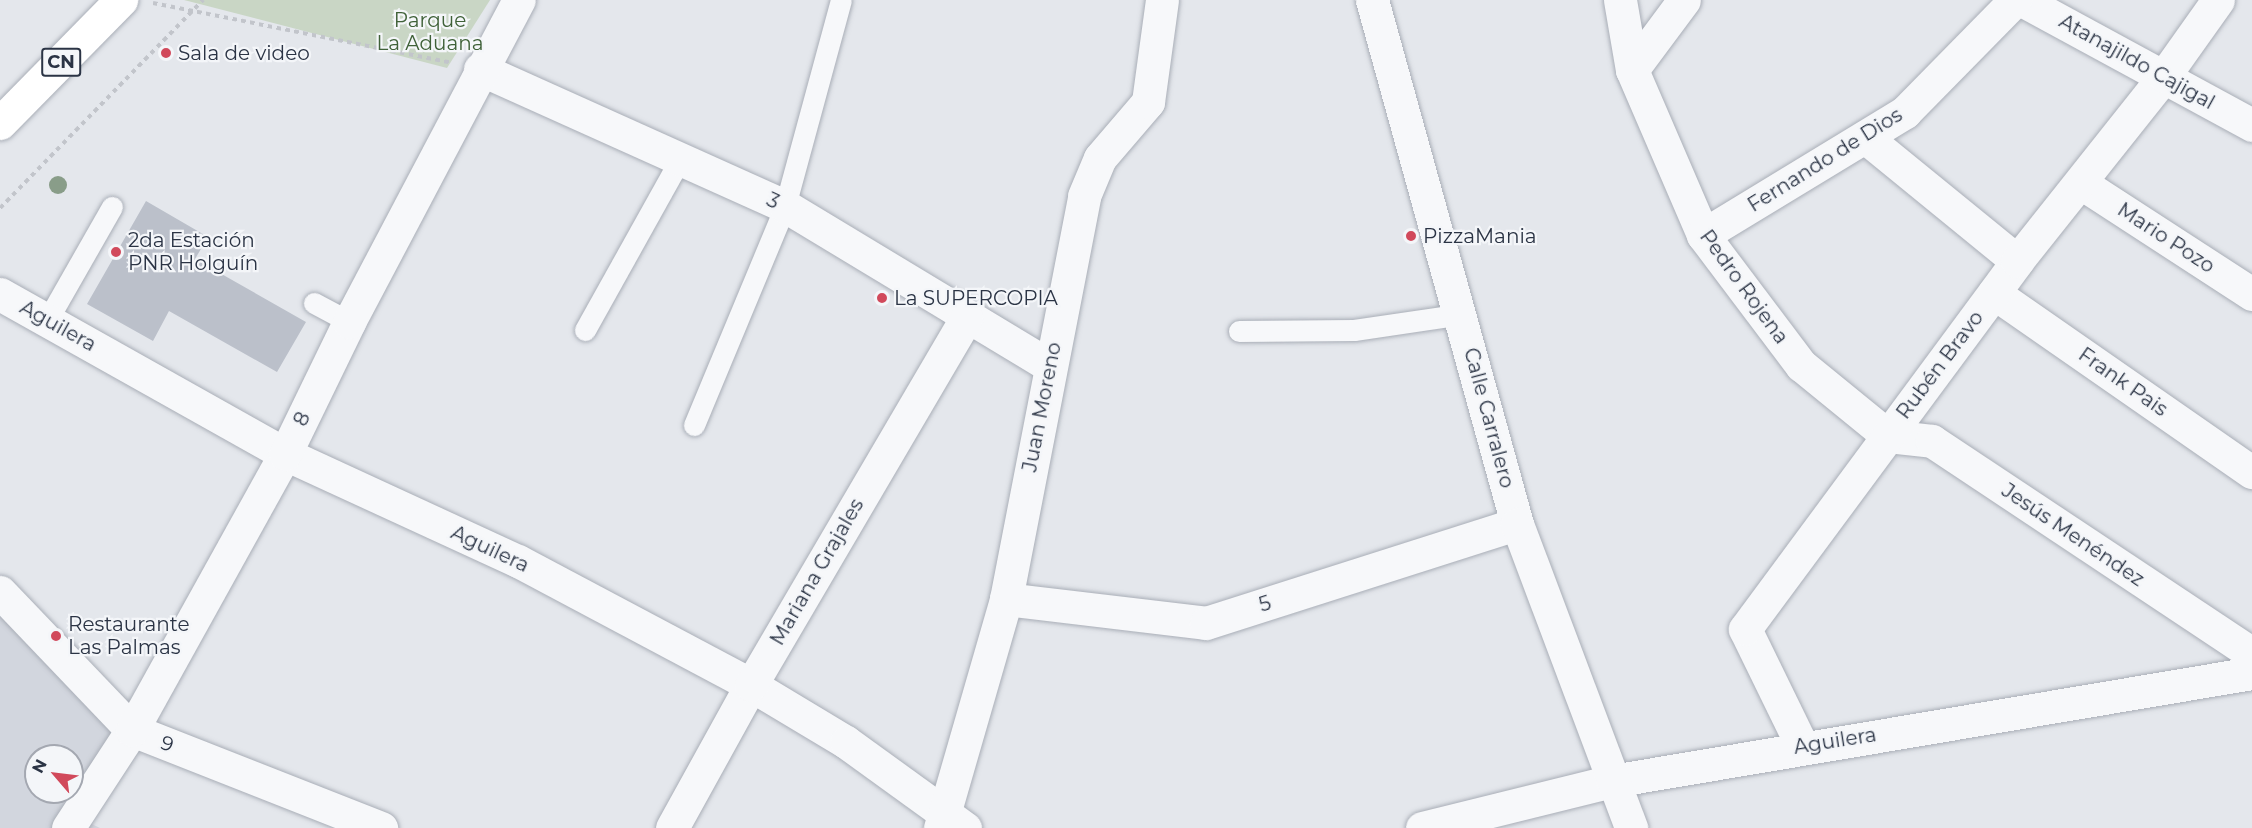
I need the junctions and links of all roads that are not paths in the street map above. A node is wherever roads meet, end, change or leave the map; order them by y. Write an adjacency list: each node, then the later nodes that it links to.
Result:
1 (519, 0): 11 (street, 8)
2 (841, 0): 19 (lane)
3 (1162, 0): 33 (street, Juan Moreno)
4 (1372, 0): 27 (street, Calle Carralero)
5 (1620, 0): 12 (street, Pedro Rojena)
6 (1684, 0): 12 (street)
7 (2015, 0): 16 (street, Fernando de Dios)
8 (2022, 0): 13 (street, Atanajildo Cajigal)
9 (2218, 0): 13 (street, Rubén Bravo)
10 (125, 2): 14 (main road, CN)
11 (480, 69): 17 (street, 3); 30 (street, 8)
12 (1632, 70): 21 (street, Pedro Rojena)
13 (2164, 76): 15 (street, Atanajildo Cajigal); 18 (street, Rubén Bravo)
14 (0, 123)
15 (2252, 125)
16 (1865, 137): 21 (street, Fernando de Dios); 22 (street)
17 (680, 159): 19 (street, 3); 31 (lane)
18 (2081, 183): 22 (street, Rubén Bravo); 25 (street, Mario Pozo)
19 (785, 206): 28 (street, 3); 34 (lane)
20 (112, 207): 29 (lane)
21 (1703, 235): 35 (street, Pedro Rojena)
22 (2017, 261): 23 (street, Rubén Bravo)
23 (1994, 292): 35 (street, Rubén Bravo); 37 (street, Frank Pais)
24 (0, 294): 29 (street, Aguilera)
25 (2252, 294)
26 (314, 303): 30 (lane)
27 (1462, 314): 32 (lane); 38 (street, Calle Carralero)
28 (966, 318): 33 (street, 3); 43 (street, Mariana Grajales)
29 (48, 320): 36 (street, Aguilera)
30 (349, 322): 36 (street, 8)
31 (585, 330)
32 (1239, 330)
33 (1049, 365): 40 (street, Juan Moreno)
34 (694, 425)
35 (1887, 436): 41 (street, Jesús Menéndez); 45 (street, Rubén Bravo)
36 (285, 454): 43 (street, Aguilera); 44 (street, 8)
37 (2252, 472)
38 (1517, 524): 40 (street, 5); 46 (street, Calle Carralero)
39 (0, 592): 44 (street, 9)
40 (1006, 599): 47 (street, Juan Moreno)
41 (2252, 654)
42 (2252, 673): 45 (street, Aguilera)
43 (751, 685): 47 (street, Aguilera); 50 (street, Mariana Grajales)
44 (132, 730): 48 (street, 8); 49 (street, 9)
45 (1802, 746): 46 (street, Aguilera)
46 (1612, 781): 51 (street, Aguilera); 52 (street, Calle Carralero)
47 (950, 824)
48 (68, 828)
49 (381, 828)
50 (672, 828)
51 (1422, 828)
52 (1631, 828)

